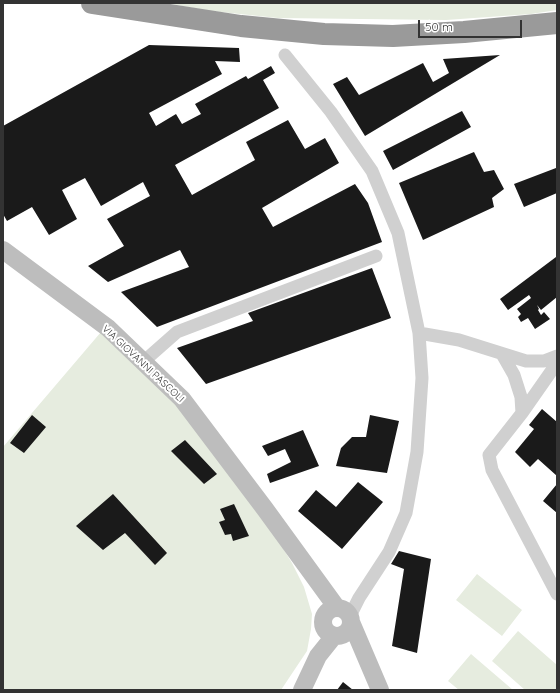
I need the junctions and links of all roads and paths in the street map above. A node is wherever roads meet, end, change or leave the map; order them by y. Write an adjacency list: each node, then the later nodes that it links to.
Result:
1 (92, 3): 2 (highway)
2 (557, 23)
3 (285, 54): 6 (street)
4 (3, 250): 9 (street, VIA GIOVANNI PASCOLI)
5 (376, 256): 9 (street)
6 (419, 333): 7 (street); 13 (street)
7 (502, 354): 8 (street); 11 (street)
8 (557, 356)
9 (142, 362): 13 (street, VIA GIOVANNI PASCOLI)
10 (557, 363): 11 (street)
11 (522, 413): 12 (street)
12 (557, 594)
13 (338, 621): 14 (street); 15 (street, VIA GIOVANNI PASCOLI)
14 (302, 690)
15 (380, 690)

